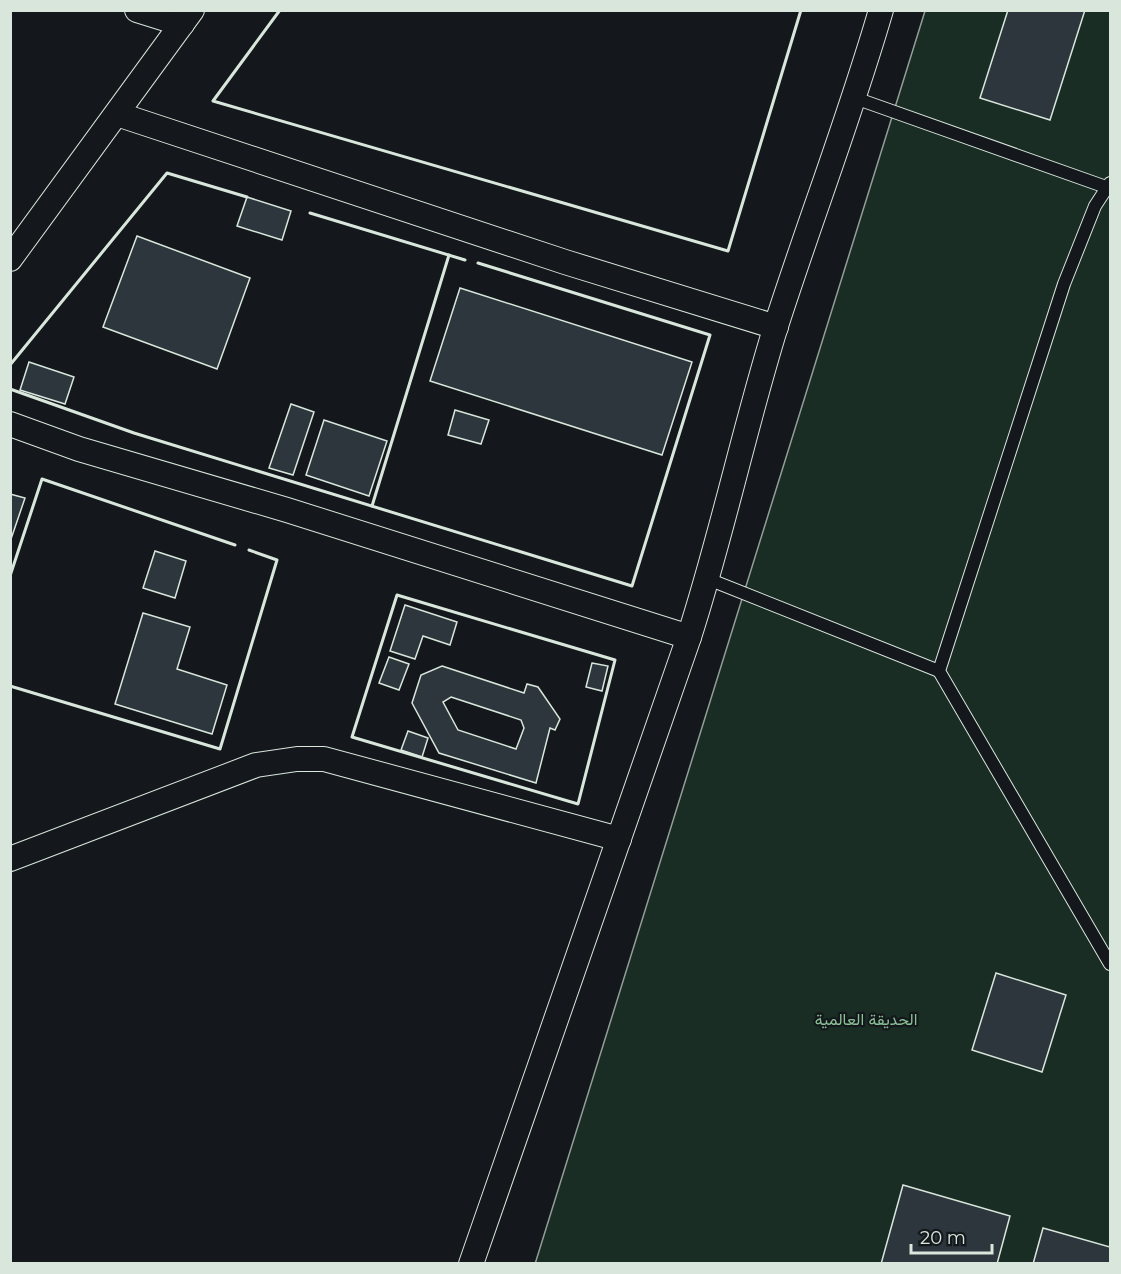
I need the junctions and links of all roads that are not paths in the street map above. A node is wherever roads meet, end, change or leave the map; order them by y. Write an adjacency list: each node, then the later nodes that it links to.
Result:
1 (137, 10): 3 (street)
2 (881, 10): 4 (street)
3 (187, 17): 5 (street)
4 (855, 98): 6 (lane); 8 (street)
5 (117, 114): 7 (street); 8 (street)
6 (1108, 185): 12 (lane)
7 (10, 259)
8 (776, 327): 10 (street)
9 (10, 424): 11 (street)
10 (708, 579): 11 (street); 12 (lane)
11 (689, 637): 13 (street)
12 (939, 671): 15 (lane)
13 (619, 839): 14 (street); 16 (street)
14 (10, 859)
15 (1110, 964)
16 (471, 1263)

